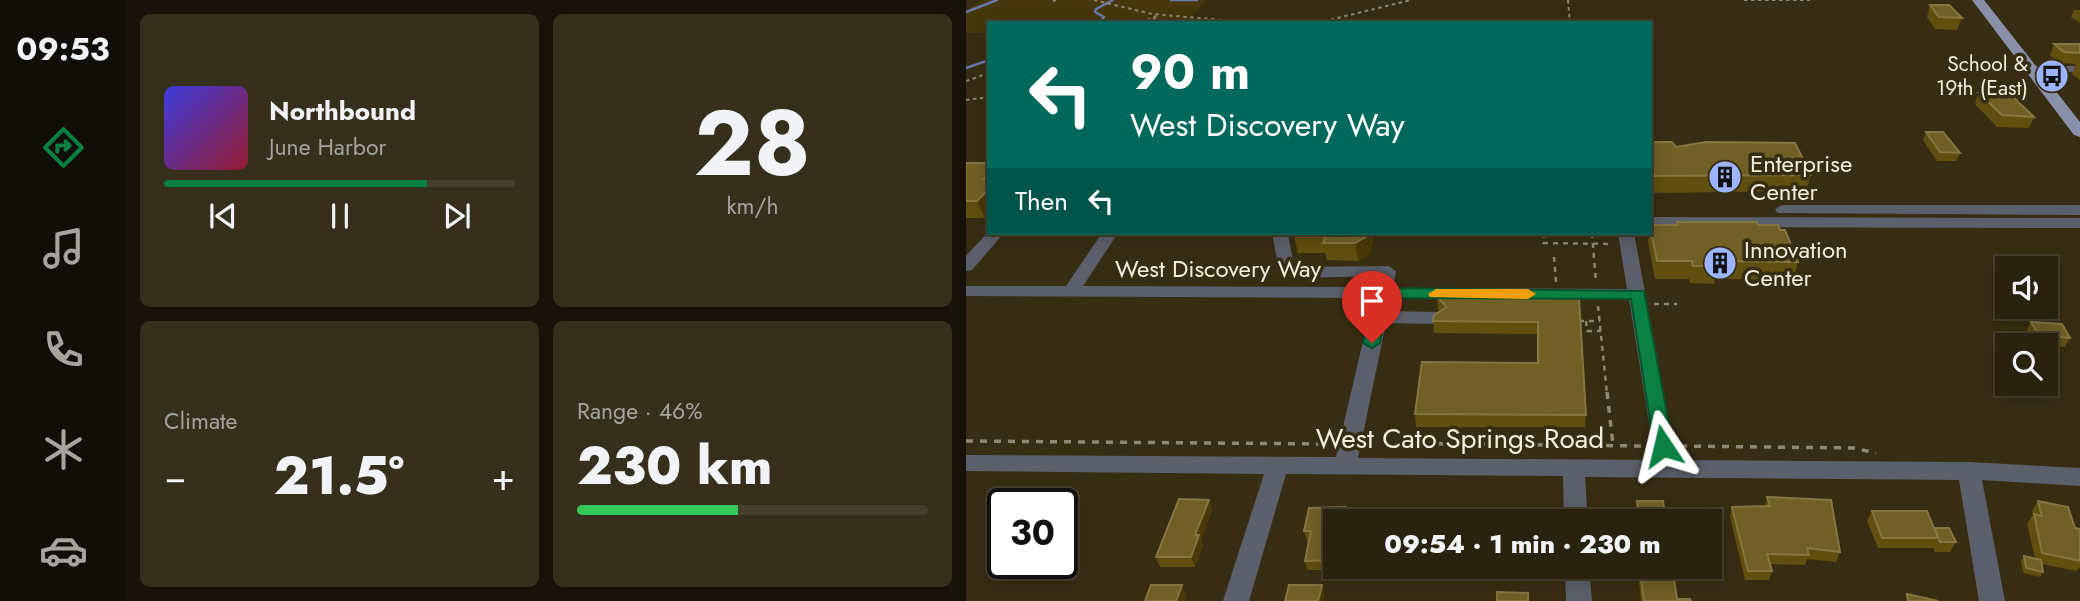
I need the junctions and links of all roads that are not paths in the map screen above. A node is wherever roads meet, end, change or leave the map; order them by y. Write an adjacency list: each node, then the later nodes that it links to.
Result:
1 (1978, 0): 2 (main road)
2 (2030, 68): 3 (street); 4 (main road)
3 (2080, 69)
4 (2074, 115): 5 (main road)
5 (2080, 131)
6 (2080, 210): 8 (street)
7 (1661, 214): 8 (street)
8 (2018, 216): 9 (street)
9 (2080, 223)
10 (994, 235): 14 (street)
11 (1109, 235): 16 (street)
12 (1280, 235): 17 (street)
13 (1627, 238): 18 (street)
14 (966, 266)
15 (966, 291): 16 (street, West Discovery Way)
16 (1071, 292): 17 (street, West Discovery Way)
17 (1382, 293): 18 (street, West Discovery Way); 19 (street)
18 (1646, 299): 25 (street)
19 (1377, 317): 20 (street); 23 (street)
20 (1436, 318)
21 (966, 463): 22 (street, West Cato Springs Road)
22 (1277, 467): 23 (street, West Cato Springs Road); 30 (street)
23 (1345, 467): 24 (street, West Cato Springs Road)
24 (1574, 468): 25 (street, West Cato Springs Road); 28 (street)
25 (1667, 468): 26 (street, West Cato Springs Road)
26 (1969, 471): 27 (street, West Cato Springs Road); 32 (street)
27 (2080, 477)
28 (1576, 509)
29 (1578, 579): 31 (street)
30 (1236, 601)
31 (1579, 601)
32 (1992, 601)

